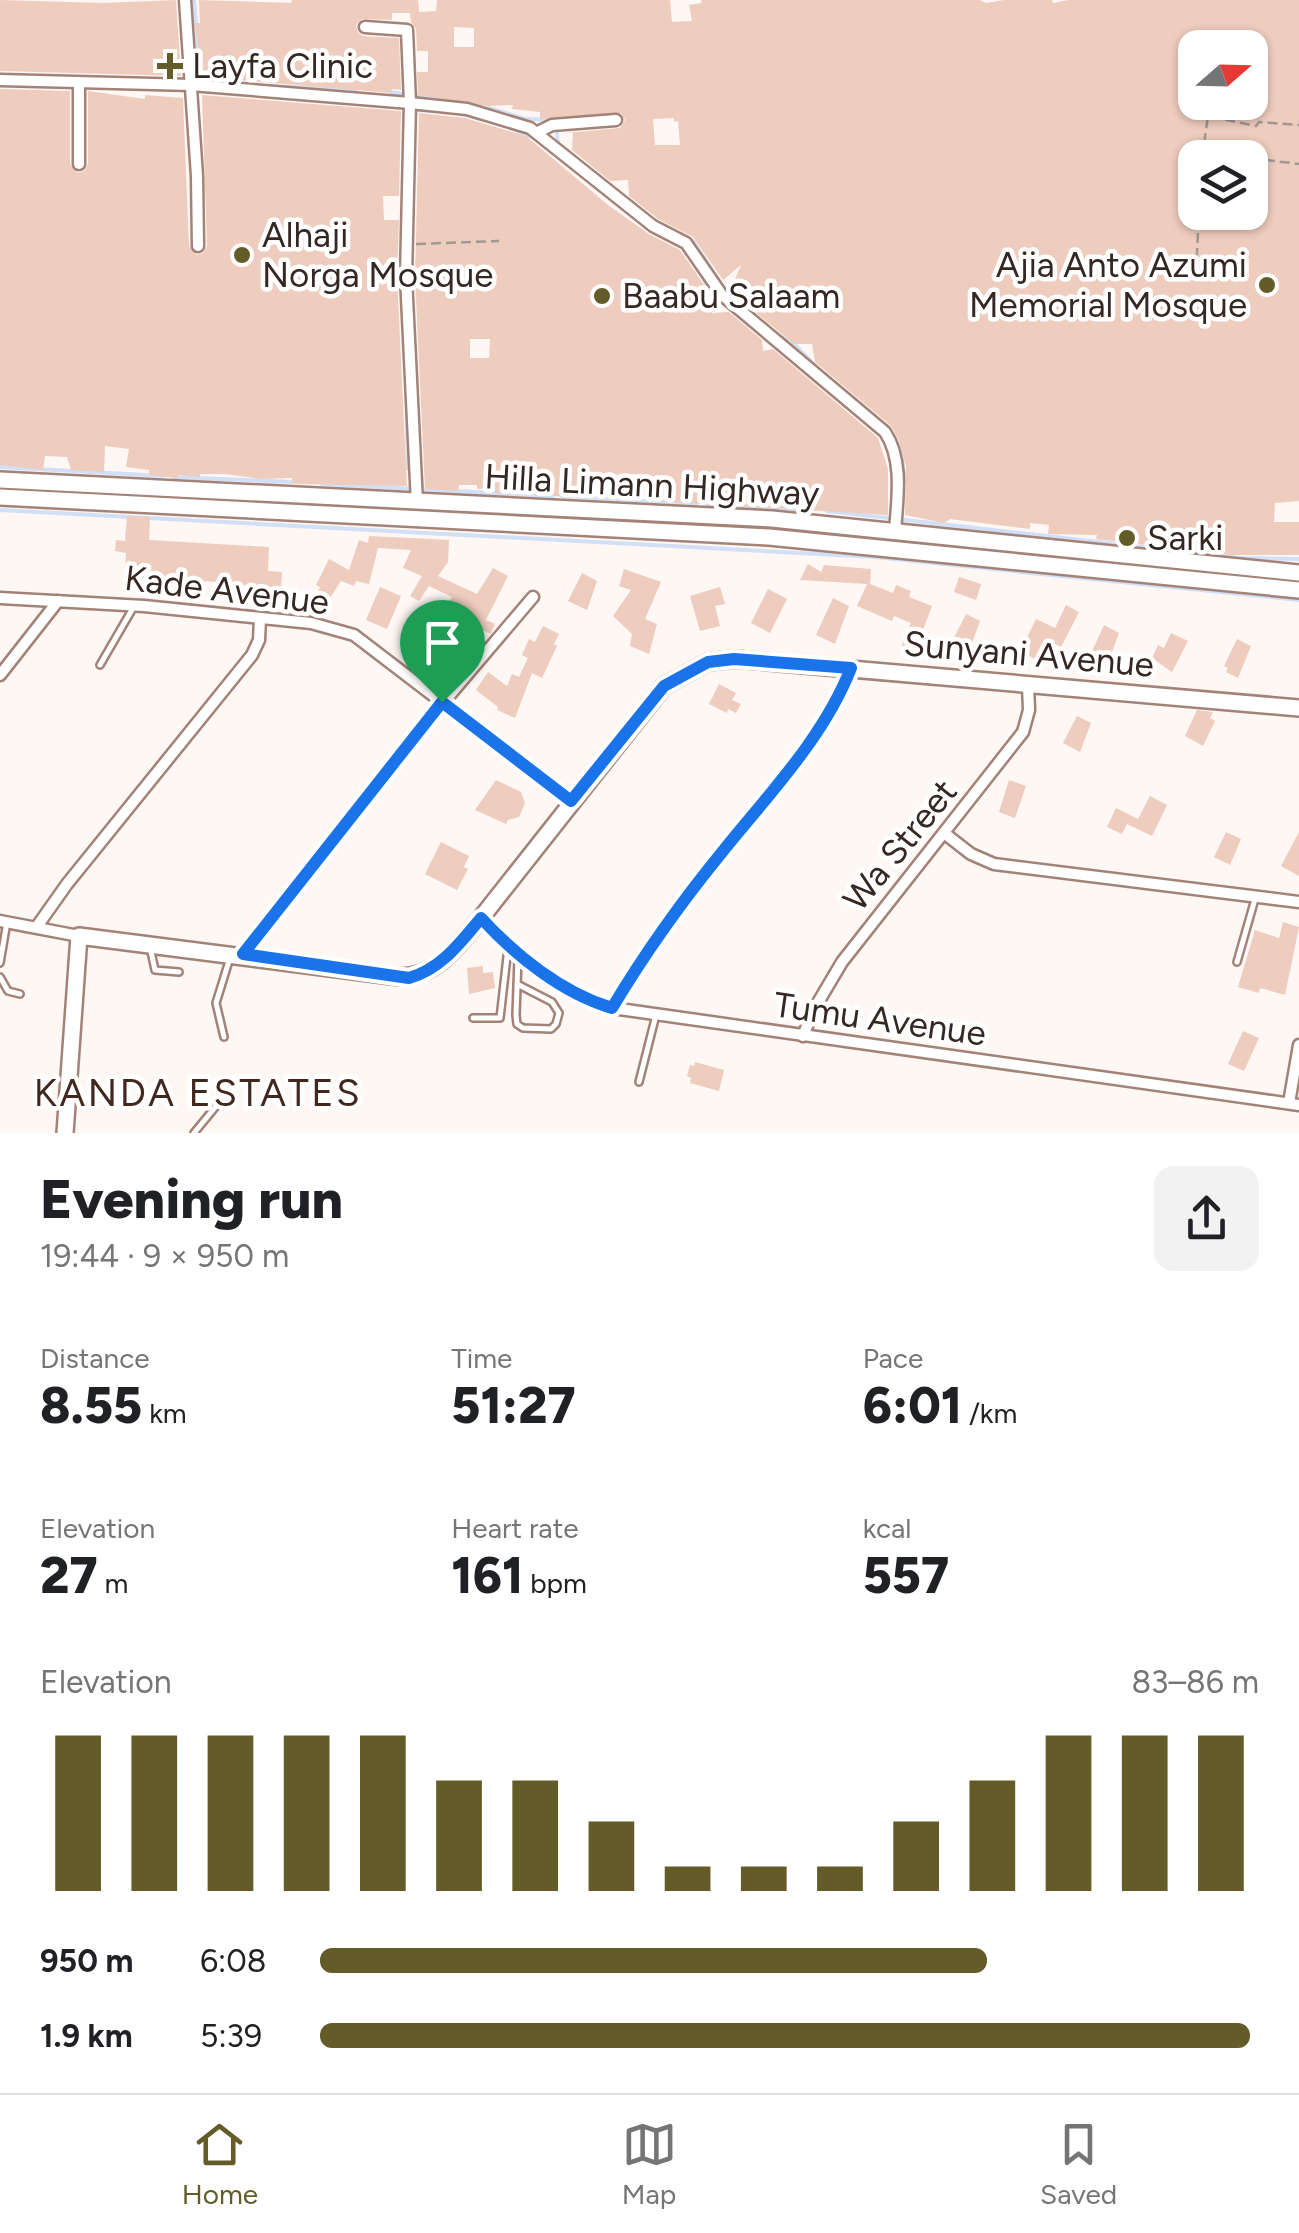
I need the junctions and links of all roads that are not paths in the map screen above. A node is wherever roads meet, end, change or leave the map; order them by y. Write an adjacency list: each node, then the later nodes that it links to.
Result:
1 (185, 0): 5 (street)
2 (365, 28): 6 (street)
3 (0, 80): 4 (street)
4 (79, 84): 5 (street); 9 (street)
5 (191, 85): 6 (street); 10 (street)
6 (410, 103): 8 (street); 13 (street)
7 (616, 120): 8 (street)
8 (538, 132): 14 (street)
9 (78, 164)
10 (198, 246)
11 (0, 480): 13 (main road, Hilla Limann Highway)
12 (0, 497): 16 (main road, Hilla Limann Highway)
13 (417, 503): 14 (main road, Hilla Limann Highway)
14 (894, 532): 15 (main road, Hilla Limann Highway)
15 (1299, 573)
16 (1299, 590)
17 (533, 597): 26 (street)
18 (0, 598): 19 (street, Kade Avenue)
19 (58, 601): 20 (street, Kade Avenue); 24 (street)
20 (134, 605): 21 (street, Kade Avenue); 22 (lane)
21 (260, 618): 26 (street, Kade Avenue); 34 (street)
22 (100, 665)
23 (851, 668): 25 (main road, Sunyani Avenue); 28 (main road, Sunyani Avenue); 45 (street)
24 (0, 675)
25 (1028, 685): 27 (main road, Sunyani Avenue); 29 (street, Wa Street)
26 (442, 702): 28 (street, Kade Avenue); 38 (street)
27 (1299, 708)
28 (571, 801): 32 (main road, Sunyani Avenue)
29 (944, 833): 30 (street); 48 (street, Wa Street)
30 (1256, 896): 31 (street); 39 (lane)
31 (1299, 902)
32 (481, 918): 37 (street, Tumu Avenue); 38 (main road, Sunyani Avenue)
33 (4, 921): 34 (street, Sunyani Avenue); 40 (lane)
34 (38, 925): 35 (street, Sunyani Avenue)
35 (80, 936): 36 (main road, Sunyani Avenue); 54 (main road)
36 (150, 944): 38 (main road, Sunyani Avenue); 41 (lane)
37 (513, 951): 43 (lane); 45 (street, Tumu Avenue); 47 (lane)
38 (238, 954): 49 (lane)
39 (1237, 962)
40 (0, 963)
41 (179, 972)
42 (0, 978): 44 (lane)
43 (517, 984): 43 (lane)
44 (20, 994)
45 (612, 1008): 46 (street, Tumu Avenue)
46 (656, 1015): 48 (street, Tumu Avenue); 51 (lane)
47 (473, 1018)
48 (803, 1036): 53 (street, Tumu Avenue)
49 (224, 1037)
50 (1299, 1045): 53 (street)
51 (639, 1082)
52 (226, 1094): 55 (lane)
53 (1294, 1104)
54 (65, 1133)
55 (194, 1133)

